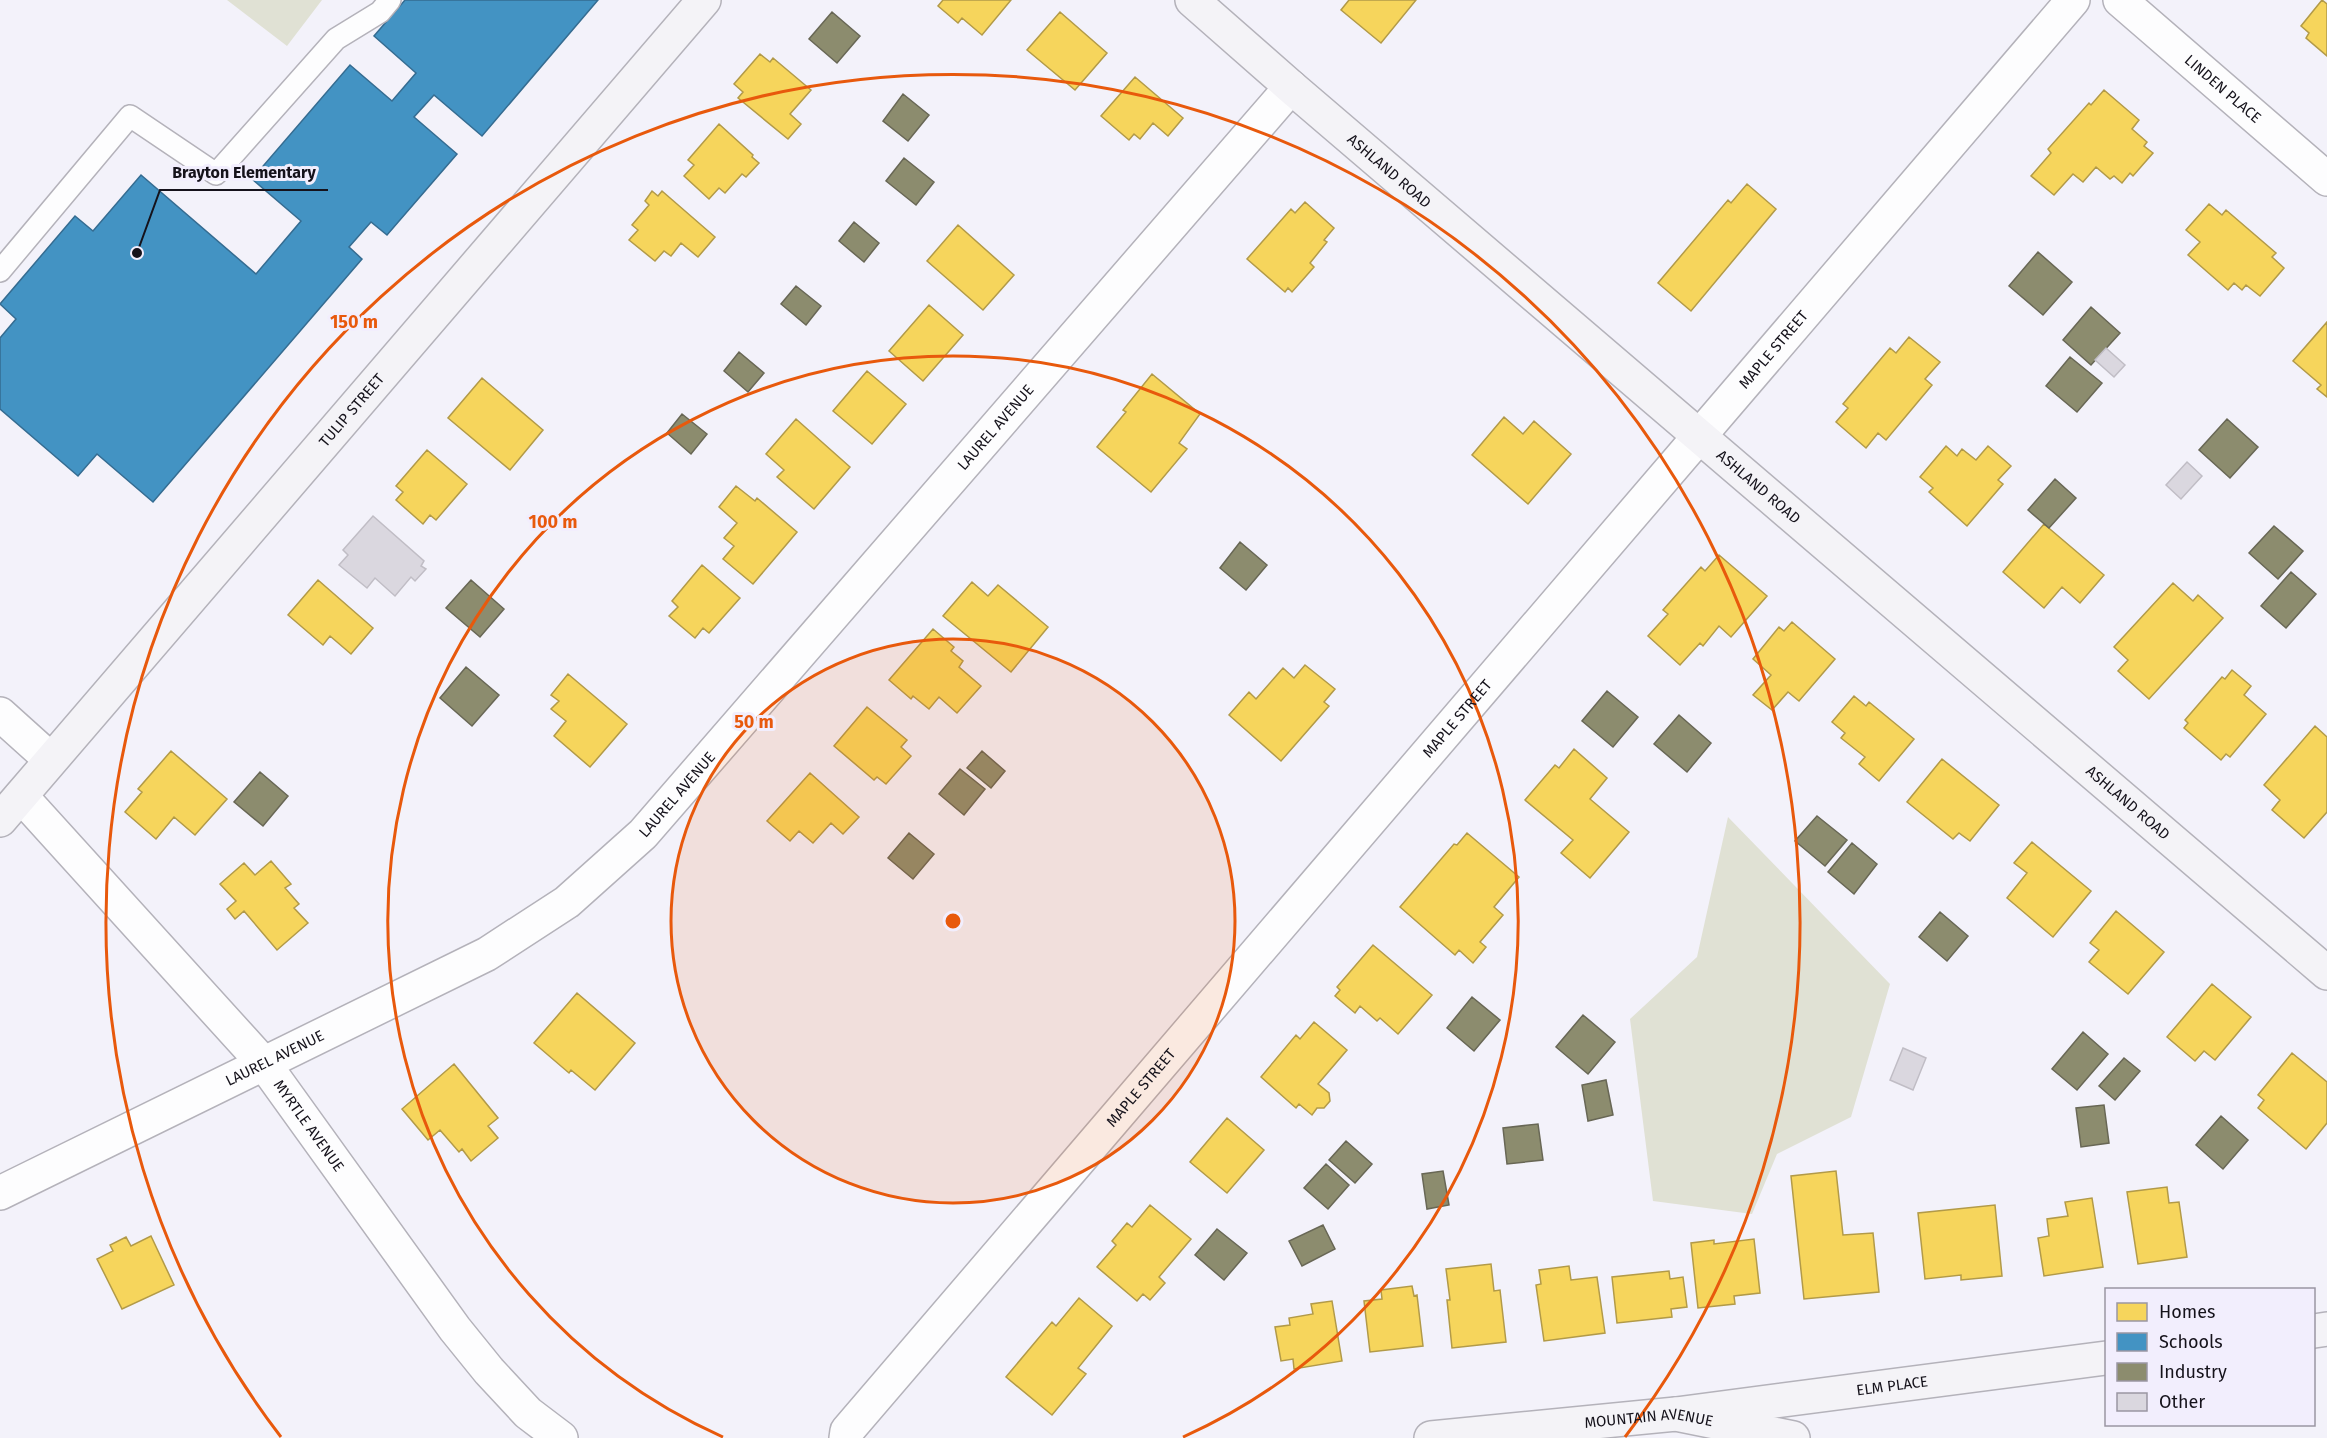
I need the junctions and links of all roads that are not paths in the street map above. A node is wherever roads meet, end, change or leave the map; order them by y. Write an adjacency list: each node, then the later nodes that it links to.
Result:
1 (390, 0): 8 (lane)
2 (704, 0): 11 (street, TULIP STREET)
3 (1192, 0): 6 (street, ASHLAND ROAD)
4 (2073, 0): 9 (street, MAPLE STREET)
5 (2120, 0): 7 (street, LINDEN PLACE)
6 (1291, 87): 9 (street, ASHLAND ROAD); 15 (street, LAUREL AVENUE)
7 (2327, 179)
8 (0, 271)
9 (1699, 435): 14 (street, ASHLAND ROAD); 20 (street, MAPLE STREET)
10 (0, 714): 11 (street)
11 (50, 759): 12 (street, TULIP STREET)
12 (21, 796): 13 (street, TULIP STREET); 15 (street, MYRTLE AVENUE)
13 (0, 820)
14 (2327, 973)
15 (264, 1065): 16 (street, LAUREL AVENUE); 19 (street, MYRTLE AVENUE)
16 (0, 1193)
17 (2105, 1358): 18 (street, ELM PLACE)
18 (1676, 1414): 21 (street, MOUNTAIN AVENUE); 22 (street, MOUNTAIN AVENUE)
19 (561, 1438)
20 (846, 1438)
21 (1431, 1438)
22 (1793, 1438)

